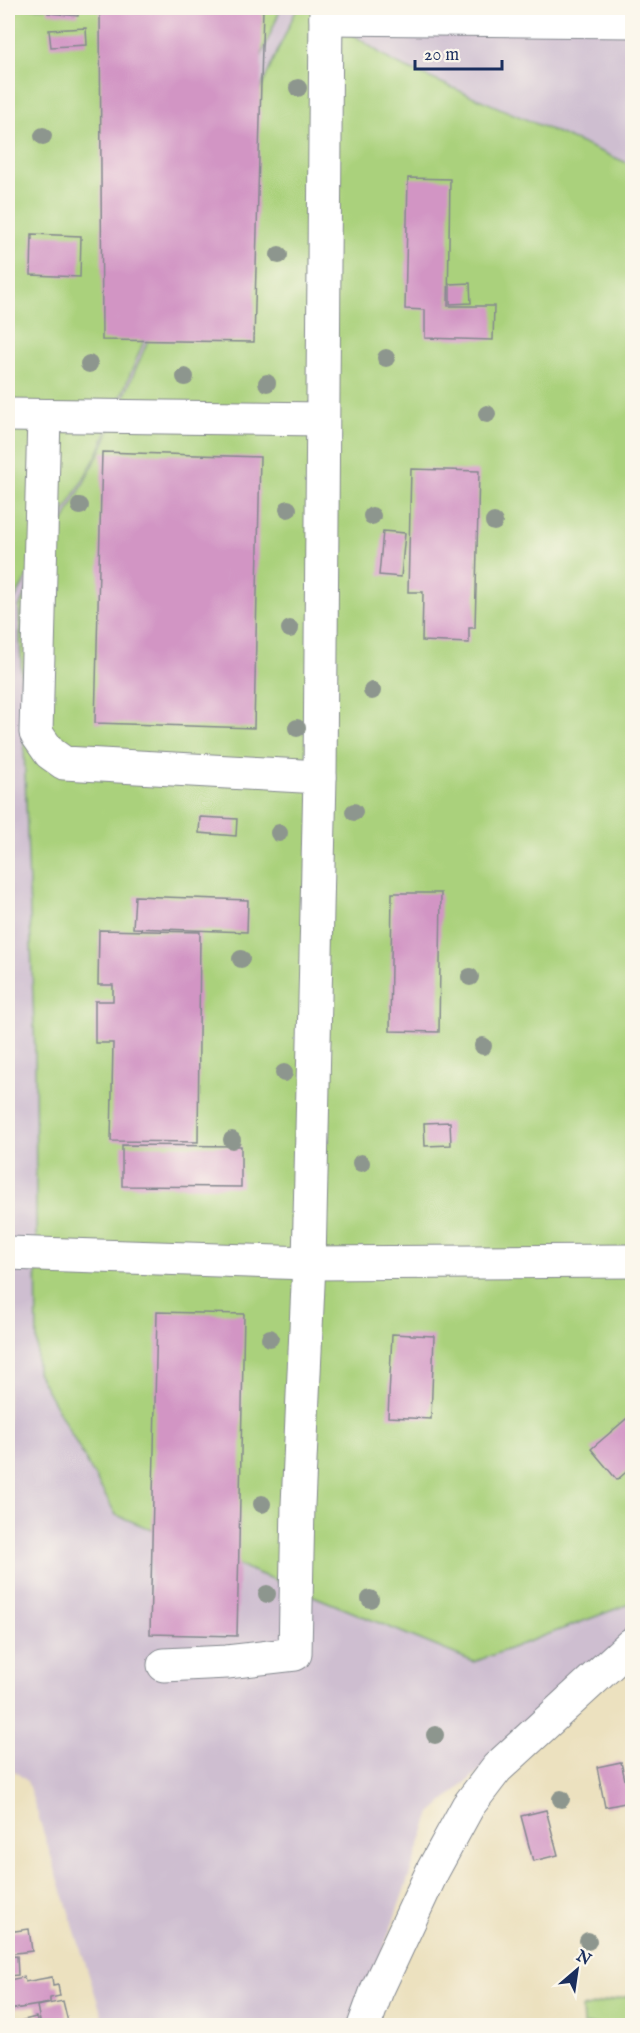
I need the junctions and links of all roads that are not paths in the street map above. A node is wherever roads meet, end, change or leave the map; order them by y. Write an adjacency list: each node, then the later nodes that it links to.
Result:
1 (326, 13): 2 (street); 5 (street)
2 (633, 21)
3 (8, 415): 4 (street)
4 (44, 416): 5 (street); 6 (street)
5 (322, 419): 6 (street)
6 (320, 777): 9 (street)
7 (8, 1252): 9 (street)
8 (633, 1261): 9 (street)
9 (309, 1263): 11 (street)
10 (633, 1644): 12 (street)
11 (164, 1665)
12 (364, 2025)

